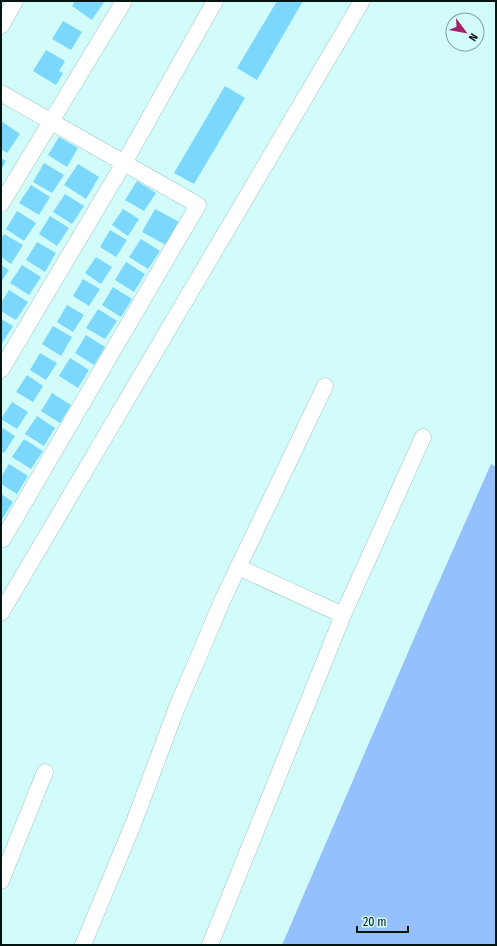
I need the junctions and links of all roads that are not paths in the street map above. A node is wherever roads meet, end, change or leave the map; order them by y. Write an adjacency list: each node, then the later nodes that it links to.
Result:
1 (15, 1): 5 (street)
2 (124, 1): 7 (street)
3 (215, 1): 8 (street)
4 (362, 1): 15 (street)
5 (1, 26)
6 (1, 93): 7 (street)
7 (51, 121): 8 (street); 9 (street)
8 (124, 163): 10 (street); 13 (street)
9 (1, 204)
10 (1, 370)
11 (324, 386): 14 (street)
12 (423, 437): 16 (street)
13 (3, 539)
14 (238, 567): 16 (street); 19 (street)
15 (1, 613)
16 (343, 615): 20 (street)
17 (45, 772): 18 (street)
18 (1, 881)
19 (83, 945)
20 (210, 945)

